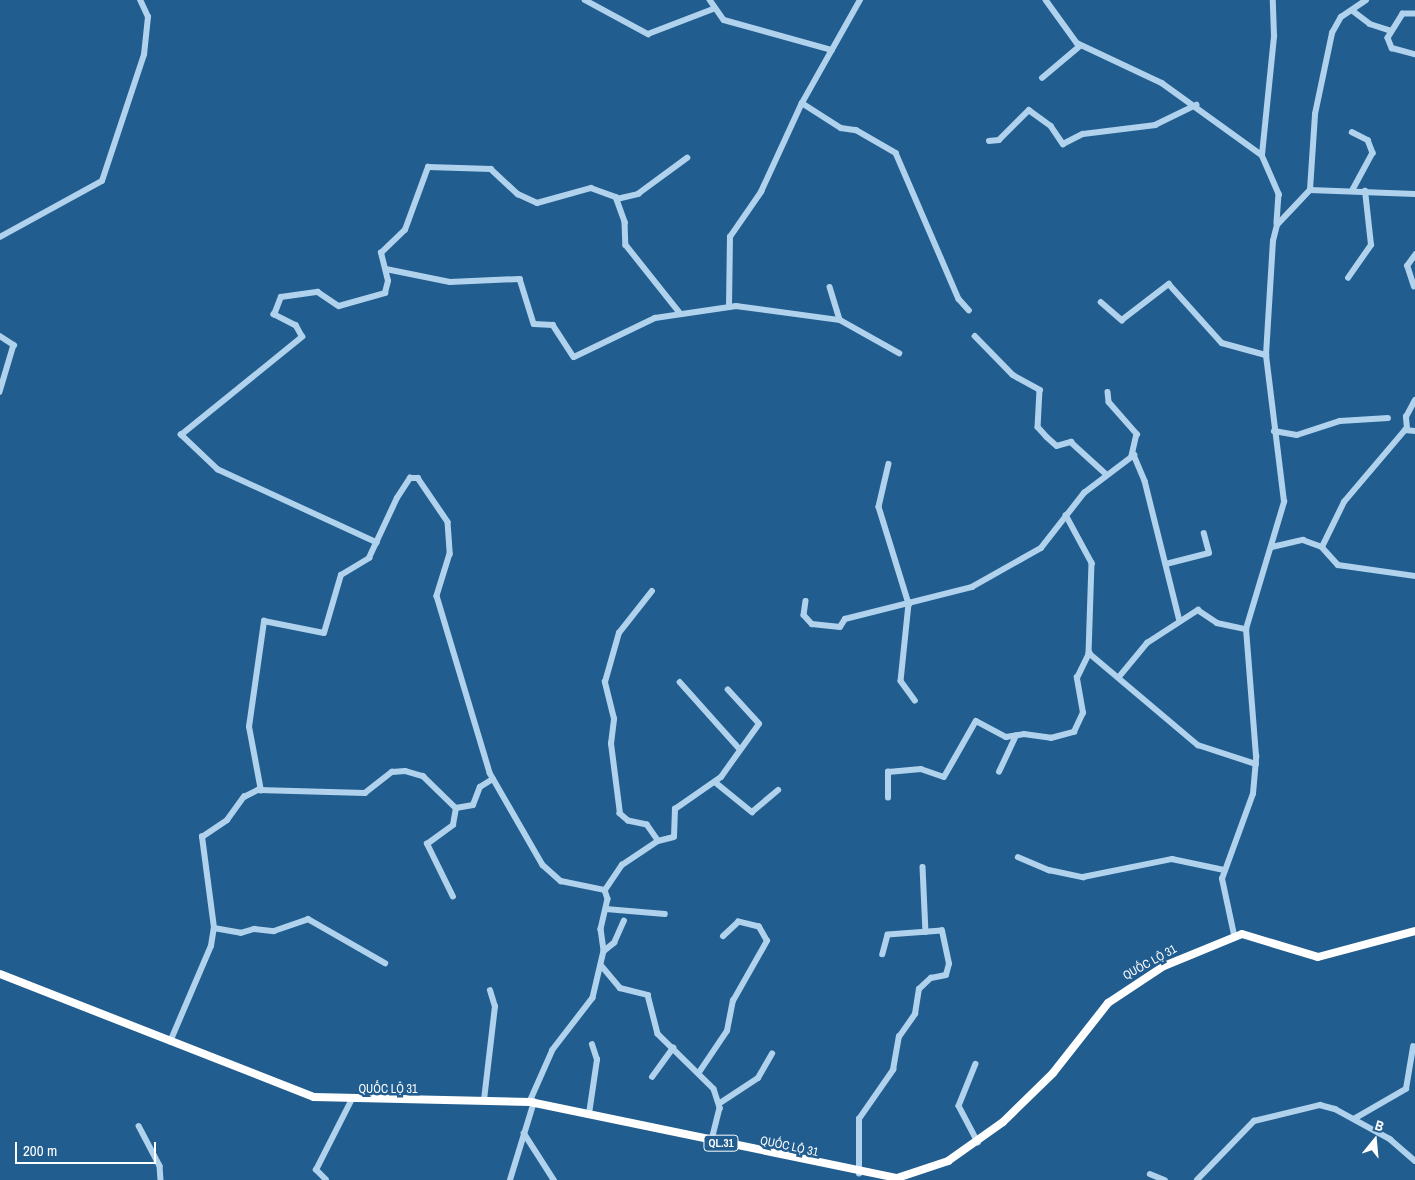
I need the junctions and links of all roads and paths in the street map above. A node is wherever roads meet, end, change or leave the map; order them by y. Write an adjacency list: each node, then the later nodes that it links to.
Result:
1 (140, 0): 28 (street)
2 (585, 0): 8 (street)
3 (710, 0): 8 (street)
4 (860, 0): 13 (street)
5 (1046, 0): 12 (street)
6 (1273, 0): 20 (street)
7 (1366, 0): 9 (street)
8 (713, 9): 13 (street)
9 (1353, 11): 11 (street); 22 (street)
10 (1415, 14): 11 (street)
11 (1391, 31): 14 (street)
12 (1080, 46): 15 (street); 17 (street)
13 (832, 50): 16 (street)
14 (1415, 54)
15 (1042, 78)
16 (802, 102): 35 (street); 36 (street)
17 (1196, 105): 19 (street); 20 (street)
18 (1352, 132): 23 (street)
19 (990, 141)
20 (1262, 155): 27 (street)
21 (687, 158): 26 (street)
22 (1310, 190): 23 (street); 27 (street)
23 (1353, 190): 24 (street)
24 (1365, 191): 25 (street); 31 (street)
25 (1415, 194)
26 (617, 199): 30 (street); 37 (street)
27 (1277, 225): 42 (street)
28 (0, 236)
29 (1415, 256): 33 (street)
30 (386, 269): 37 (street); 55 (street)
31 (1348, 278)
32 (830, 287): 38 (street)
33 (1414, 287)
34 (1101, 302): 42 (street)
35 (729, 307): 37 (street); 38 (street)
36 (970, 310)
37 (680, 313)
38 (840, 320): 41 (street)
39 (0, 336): 43 (street)
40 (975, 336): 52 (street)
41 (899, 352)
42 (1266, 355): 48 (street)
43 (0, 392)
44 (1108, 392): 50 (street)
45 (1415, 400): 47 (street)
46 (1388, 418): 48 (street)
47 (1407, 429): 49 (street); 57 (street)
48 (1274, 431): 56 (street)
49 (1415, 431)
50 (1132, 455): 52 (street); 58 (street)
51 (889, 464): 62 (street)
52 (1105, 473): 53 (street)
53 (1066, 516): 62 (street); 65 (street)
54 (1204, 534): 58 (street)
55 (377, 544): 74 (street); 77 (street)
56 (1272, 547): 57 (street); 64 (street)
57 (1322, 547): 59 (street)
58 (1166, 564): 63 (street)
59 (1415, 576)
60 (652, 591): 80 (street)
61 (806, 601): 62 (street)
62 (909, 604): 69 (street)
63 (1180, 621): 64 (street); 66 (street)
64 (1246, 628): 72 (street)
65 (1089, 653): 66 (street); 70 (street)
66 (1119, 677): 72 (street)
67 (680, 682): 71 (street)
68 (728, 690): 71 (street)
69 (915, 700)
70 (1016, 736): 73 (street); 78 (street)
71 (740, 750): 75 (street)
72 (1256, 764): 83 (street)
73 (999, 772)
74 (493, 779): 79 (street); 84 (street)
75 (715, 782): 76 (street); 80 (street)
76 (778, 790)
77 (261, 791): 79 (street); 89 (street)
78 (888, 798)
79 (456, 808): 85 (street)
80 (658, 841): 84 (street)
81 (1018, 857): 83 (street)
82 (923, 867): 91 (street)
83 (1224, 870): 92 (street)
84 (605, 890): 86 (street)
85 (453, 897)
86 (606, 909): 87 (street); 94 (street)
87 (665, 914)
88 (624, 921): 94 (street)
89 (214, 928): 96 (street); 100 (street)
90 (1415, 931): 92 (highway, QUỐC LỘ 31 / QL.31)
91 (926, 932): 95 (street); 120 (street)
92 (1234, 935): 117 (highway, QUỐC LỘ 31 / QL.31)
93 (724, 936): 106 (street)
94 (604, 951): 97 (street)
95 (883, 954)
96 (385, 963)
97 (601, 965): 102 (street); 110 (street)
98 (0, 974): 100 (highway, QUỐC LỘ 31 / QL.31)
99 (490, 991): 108 (street)
100 (170, 1042): 109 (highway, QUỐC LỘ 31 / QL.31)
101 (592, 1045): 112 (street)
102 (673, 1048): 106 (street); 107 (street)
103 (1413, 1048): 113 (street)
104 (772, 1054): 111 (street)
105 (976, 1064): 117 (street)
106 (700, 1071): 111 (street)
107 (652, 1077)
108 (484, 1100): 109 (highway, QUỐC LỘ 31 / QL.31); 110 (highway, QUỐC LỘ 31 / QL.31)
109 (351, 1101): 122 (street)
110 (532, 1102): 112 (highway, QUỐC LỘ 31 / QL.31); 115 (street)
111 (720, 1103): 116 (street)
112 (588, 1114): 116 (highway, QUỐC LỘ 31 / QL.31)
113 (1354, 1119): 118 (street); 126 (street)
114 (139, 1126): 121 (street)
115 (524, 1133): 123 (street); 124 (street)
116 (712, 1141): 120 (highway, QUỐC LỘ 31 / QL.31)
117 (978, 1142): 120 (highway, QUỐC LỘ 31 / QL.31)
118 (1415, 1161)
119 (1150, 1174): 125 (street)
120 (861, 1176)
121 (161, 1180)
122 (326, 1180)
123 (510, 1180)
124 (554, 1180)
125 (1165, 1180)
126 (1197, 1180)

